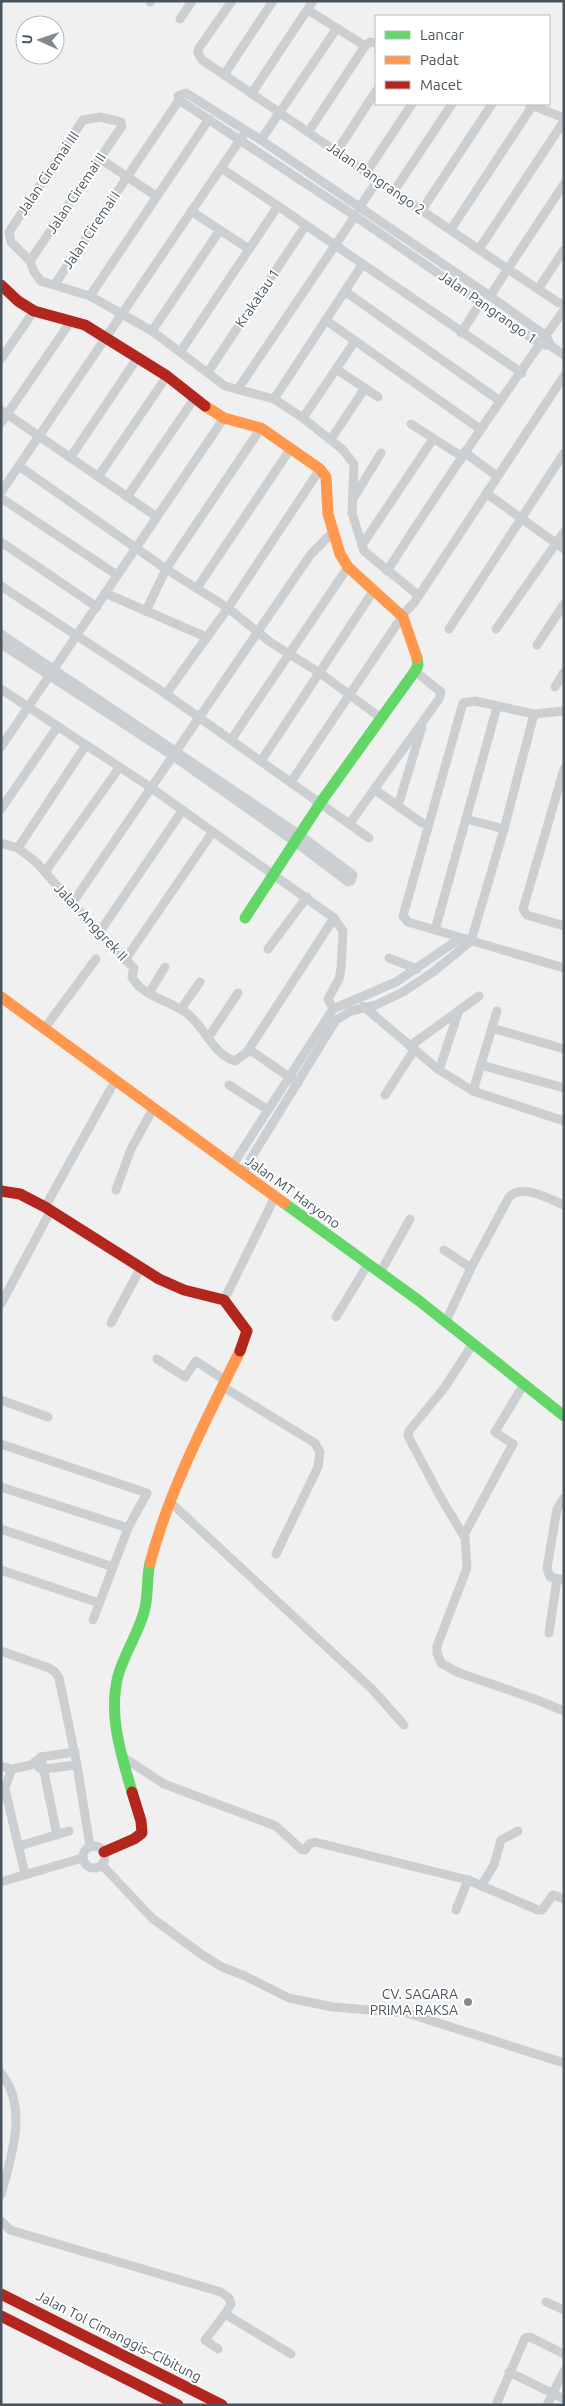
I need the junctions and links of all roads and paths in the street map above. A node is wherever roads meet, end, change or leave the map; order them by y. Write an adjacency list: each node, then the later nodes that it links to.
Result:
1 (192, 1): 6 (street)
2 (232, 1): 10 (street, Jalan Pangrango 2)
3 (273, 1): 10 (street)
4 (313, 1): 5 (street)
5 (308, 10): 7 (street); 11 (street)
6 (180, 19)
7 (337, 28): 9 (street); 19 (street)
8 (375, 43): 9 (street)
9 (365, 46): 24 (street)
10 (224, 75): 11 (street, Jalan Pangrango 2)
11 (252, 93): 19 (street, Jalan Pangrango 2)
12 (375, 93): 27 (street)
13 (179, 100): 20 (street, Jalan Pangrango 1); 23 (street, Jalan Pangrango 1); 31 (street, Jalan Ciremai I)
14 (411, 105): 30 (street)
15 (451, 105): 34 (street)
16 (491, 105): 37 (street)
17 (530, 105): 42 (street)
18 (533, 105): 21 (street)
19 (280, 112): 24 (street, Jalan Pangrango 2); 26 (street)
20 (209, 119): 25 (street, Jalan Pangrango 1); 35 (street)
21 (564, 120): 45 (street)
22 (122, 125): 28 (street, Jalan Ciremai II); 47 (street, Jalan Ciremai III)
23 (246, 130): 25 (street); 26 (street, Jalan Pangrango 1)
24 (309, 131): 27 (street, Jalan Pangrango 2)
25 (241, 139): 29 (street); 39 (street, Jalan Pangrango 1)
26 (262, 140): 39 (street, Jalan Pangrango 1)
27 (337, 151): 30 (street, Jalan Pangrango 2)
28 (99, 158): 31 (street); 47 (street, Jalan Ciremai II)
29 (221, 168): 36 (street); 38 (street)
30 (366, 173): 32 (street, Jalan Pangrango 2)
31 (128, 176): 35 (street); 50 (street, Jalan Ciremai I)
32 (378, 180): 34 (street, Jalan Pangrango 2); 39 (street)
33 (564, 184): 49 (street)
34 (394, 191): 37 (street, Jalan Pangrango 2)
35 (156, 196): 54 (street)
36 (278, 206): 40 (street); 44 (street)
37 (422, 210): 42 (street, Jalan Pangrango 2)
38 (191, 211): 41 (street); 59 (street)
39 (357, 212): 43 (street); 55 (street, Jalan Pangrango 1); 56 (street, Jalan Pangrango 1)
40 (306, 225): 43 (street); 72 (street, Krakatau 1)
41 (220, 230): 44 (street); 62 (street)
42 (451, 230): 45 (street, Jalan Pangrango 2)
43 (336, 245): 48 (street); 77 (street)
44 (250, 249): 67 (street)
45 (479, 249): 49 (street, Jalan Pangrango 2)
46 (564, 250): 51 (street)
47 (30, 261): 50 (street)
48 (362, 265): 53 (street); 63 (street)
49 (509, 269): 51 (street, Jalan Pangrango 2); 55 (street)
50 (55, 284): 54 (street)
51 (538, 289): 57 (street, Jalan Pangrango 2)
52 (3, 290): 58 (main road)
53 (346, 292): 61 (street); 81 (street)
54 (90, 296): 59 (street)
55 (490, 296): 66 (street, Jalan Pangrango 1)
56 (481, 302): 63 (street); 66 (street, Jalan Pangrango 1)
57 (561, 306): 66 (street)
58 (34, 311): 60 (main road); 70 (street)
59 (121, 317): 62 (street); 64 (street)
60 (71, 321): 64 (main road); 82 (street)
61 (328, 321): 65 (street); 80 (street)
62 (152, 331): 67 (street)
63 (461, 333): 73 (street)
64 (108, 336): 69 (main road); 89 (street)
65 (354, 340): 71 (street); 88 (street)
66 (543, 340): 68 (street, Jalan Pangrango 1); 73 (street)
67 (181, 351): 72 (street)
68 (564, 355)
69 (138, 357): 74 (main road); 96 (street)
70 (1, 359)
71 (336, 369): 76 (street); 84 (street)
72 (208, 372): 77 (street)
73 (522, 374): 81 (street)
74 (168, 376): 79 (main road); 100 (street)
75 (564, 376): 99 (street)
76 (365, 388): 78 (street); 91 (street)
77 (238, 389): 80 (street)
78 (378, 397)
79 (194, 399): 83 (main road); 103 (street)
80 (274, 399): 84 (street)
81 (500, 401): 88 (street)
82 (4, 412): 85 (street); 89 (street)
83 (224, 418): 87 (main road); 106 (street)
84 (303, 418): 91 (street)
85 (1, 423)
86 (411, 424): 90 (street)
87 (261, 428): 92 (main road); 115 (street)
88 (480, 429): 95 (street)
89 (39, 436): 96 (street); 97 (street)
90 (433, 438): 95 (street); 111 (street)
91 (331, 439): 105 (street)
92 (290, 448): 98 (main road); 119 (street)
93 (380, 453): 105 (street)
94 (564, 453): 107 (street)
95 (462, 454): 99 (street); 116 (street)
96 (70, 458): 100 (street)
97 (19, 466): 101 (street); 113 (street)
98 (320, 469): 108 (main road); 125 (street)
99 (497, 476): 102 (street)
100 (98, 477): 103 (street)
101 (1, 492)
102 (486, 493): 107 (street); 122 (street)
103 (127, 497): 106 (street)
104 (1, 498): 117 (street)
105 (352, 502): 111 (street)
106 (158, 517): 113 (street)
107 (522, 519): 112 (street); 129 (street)
108 (333, 532): 114 (main road); 130 (street)
109 (564, 532): 112 (street)
110 (1, 542): 124 (street)
111 (362, 546): 116 (street)
112 (560, 546): 128 (street)
113 (136, 547): 115 (street); 117 (street)
114 (348, 567): 120 (main road); 136 (street)
115 (166, 569): 119 (street); 126 (street)
116 (387, 570): 122 (street)
117 (117, 575): 121 (street)
118 (1, 586): 132 (street)
119 (197, 588): 125 (street)
120 (374, 590): 127 (main road); 140 (street)
121 (105, 593): 124 (street); 126 (street)
122 (416, 599): 127 (street)
123 (564, 604): 135 (street)
124 (96, 607): 132 (street)
125 (228, 608): 130 (street); 133 (street)
126 (146, 611): 133 (street)
127 (404, 615): 137 (main road); 144 (street)
128 (496, 629)
129 (449, 630)
130 (258, 631): 136 (street); 149 (street)
131 (1, 634): 138 (street)
132 (77, 634): 138 (street); 143 (street)
133 (206, 637): 143 (street)
134 (1, 644): 138 (street)
135 (537, 644)
136 (288, 654): 140 (street); 153 (street)
137 (414, 671): 150 (main road); 151 (street)
138 (51, 672): 145 (street); 156 (street)
139 (564, 672): 141 (street)
140 (320, 673): 144 (street); 157 (street)
141 (555, 687)
142 (1, 689): 145 (street)
143 (166, 694): 149 (street)
144 (349, 694): 150 (street); 160 (street)
145 (29, 705): 152 (street); 155 (street)
146 (497, 707): 148 (street); 167 (street); 183 (street)
147 (564, 712): 148 (street)
148 (534, 714): 170 (street)
149 (199, 718): 153 (street); 156 (street)
150 (382, 718): 163 (main road)
151 (424, 720): 162 (street); 164 (street)
152 (58, 726): 154 (street); 165 (street)
153 (232, 740): 157 (street)
154 (86, 745): 158 (street); 175 (street)
155 (1, 747)
156 (174, 753): 161 (street); 172 (street)
157 (261, 761): 160 (street)
158 (119, 768): 161 (street); 176 (street)
159 (564, 768): 182 (street)
160 (290, 782): 163 (street)
161 (150, 787): 166 (street); 179 (street)
162 (374, 789): 164 (street); 169 (street)
163 (321, 802): 169 (street); 172 (main road)
164 (398, 806): 168 (street)
165 (1, 809)
166 (182, 811): 171 (street); 184 (street)
167 (466, 819): 170 (street); 183 (street)
168 (422, 822)
169 (350, 823): 173 (street)
170 (504, 829): 186 (street)
171 (212, 833): 177 (street); 190 (street)
172 (298, 838): 172 (street); 177 (main road)
173 (369, 838)
174 (1, 843): 175 (street, Jalan Anggrek II)
175 (18, 848): 176 (street, Jalan Anggrek II)
176 (45, 872): 179 (street, Jalan Anggrek II)
177 (274, 874): 178 (street); 180 (main road)
178 (306, 897): 181 (street); 187 (street)
179 (74, 902): 184 (street, Jalan Anggrek II)
180 (245, 918)
181 (334, 918): 202 (street); 210 (street)
182 (563, 923)
183 (435, 930): 185 (street)
184 (99, 933): 190 (street, Jalan Anggrek II)
185 (459, 938): 186 (street); 193 (street)
186 (470, 942): 192 (street); 200 (street)
187 (268, 948)
188 (389, 958): 193 (street)
189 (96, 959): 206 (street)
190 (125, 960): 195 (street, Jalan Anggrek II)
191 (165, 967): 195 (street)
192 (564, 968)
193 (417, 969): 199 (street)
194 (200, 982): 201 (street)
195 (149, 993): 201 (street, Jalan Anggrek II)
196 (238, 993): 207 (street)
197 (479, 996): 203 (street)
198 (1, 997): 206 (main road, Jalan MT Haryono)
199 (356, 1000): 200 (street); 202 (street)
200 (365, 1008): 208 (street); 216 (street)
201 (181, 1009): 207 (street, Jalan Anggrek II)
202 (333, 1009): 213 (street)
203 (459, 1010): 208 (street); 212 (street)
204 (497, 1011): 205 (street)
205 (492, 1028): 209 (street); 211 (street)
206 (44, 1029): 214 (main road, Jalan MT Haryono)
207 (208, 1038): 210 (street, Jalan Anggrek II)
208 (412, 1048): 212 (street); 219 (street)
209 (564, 1048)
210 (247, 1052): 213 (street)
211 (481, 1065): 217 (street); 218 (street)
212 (439, 1070): 218 (street)
213 (289, 1076): 216 (street); 221 (street)
214 (115, 1081): 220 (main road, Jalan MT Haryono); 228 (street)
215 (229, 1084): 221 (street)
216 (298, 1084): 223 (street)
217 (564, 1088)
218 (473, 1091): 222 (street)
219 (384, 1096)
220 (153, 1109): 223 (main road, Jalan MT Haryono); 224 (street)
221 (268, 1110): 223 (street)
222 (564, 1121)
223 (237, 1170): 226 (main road, Jalan MT Haryono)
224 (116, 1190)
225 (1, 1192): 228 (main road)
226 (275, 1197): 231 (main road, Jalan MT Haryono); 235 (street)
227 (564, 1205): 232 (street)
228 (48, 1208): 233 (main road); 236 (street)
229 (410, 1220): 234 (street)
230 (444, 1250): 232 (street)
231 (368, 1264): 234 (main road, Jalan MT Haryono); 237 (street)
232 (471, 1268): 239 (street)
233 (140, 1269): 235 (main road); 238 (street)
234 (380, 1274): 239 (main road, Jalan MT Haryono)
235 (224, 1300): 242 (main road)
236 (1, 1304)
237 (336, 1317)
238 (111, 1323)
239 (445, 1323): 240 (main road, Jalan MT Haryono)
240 (472, 1345): 243 (main road, Jalan MT Haryono); 253 (street)
241 (157, 1359): 242 (street)
242 (224, 1384): 250 (main road); 254 (street)
243 (524, 1384): 245 (main road, Jalan MT Haryono); 253 (street)
244 (1, 1400): 246 (street)
245 (564, 1416)
246 (48, 1417)
247 (1, 1444): 251 (street)
248 (1, 1487): 251 (street)
249 (564, 1498): 257 (street)
250 (170, 1502): 263 (street); 265 (main road)
251 (128, 1528): 255 (street)
252 (1, 1529): 255 (street)
253 (464, 1535): 262 (street)
254 (276, 1554)
255 (113, 1567): 258 (street)
256 (1, 1570): 258 (street)
257 (560, 1579): 260 (street)
258 (98, 1603): 259 (street)
259 (93, 1620)
260 (549, 1633)
261 (1, 1651): 264 (street)
262 (564, 1712)
263 (404, 1725)
264 (75, 1752): 266 (street); 268 (street)
265 (122, 1756): 278 (main road); 282 (street)
266 (41, 1758): 267 (street); 271 (street)
267 (31, 1765): 270 (street); 271 (street)
268 (77, 1765): 271 (street); 277 (street)
269 (1, 1766): 270 (street)
270 (12, 1769): 272 (street)
271 (43, 1769): 275 (street)
272 (3, 1793): 276 (street)
273 (69, 1831): 275 (street)
274 (518, 1831): 284 (street)
275 (57, 1835): 276 (street)
276 (19, 1846): 281 (street)
277 (90, 1846): 278 (street); 279 (street)
278 (104, 1852): 280 (street)
279 (82, 1858): 280 (street); 281 (street)
280 (102, 1865): 287 (street)
281 (25, 1874): 283 (street)
282 (468, 1880): 284 (street); 286 (street)
283 (1, 1882)
284 (481, 1886): 285 (street)
285 (564, 1899)
286 (456, 1910)
287 (564, 2063)
288 (1, 2073): 289 (street)
289 (1, 2195)
290 (1, 2221): 294 (street)
291 (1, 2294): 304 (main road, Jalan Tol Cimanggis–Cibitung)
292 (546, 2302): 293 (street)
293 (564, 2310)
294 (225, 2314): 296 (street); 297 (street)
295 (1, 2316): 303 (main road)
296 (218, 2349)
297 (291, 2354)
298 (564, 2354): 300 (street)
299 (564, 2371): 301 (street)
300 (509, 2372): 301 (street); 305 (street)
301 (553, 2393): 302 (street); 306 (street)
302 (564, 2399)
303 (178, 2405)
304 (222, 2405)
305 (496, 2405)
306 (547, 2405)

